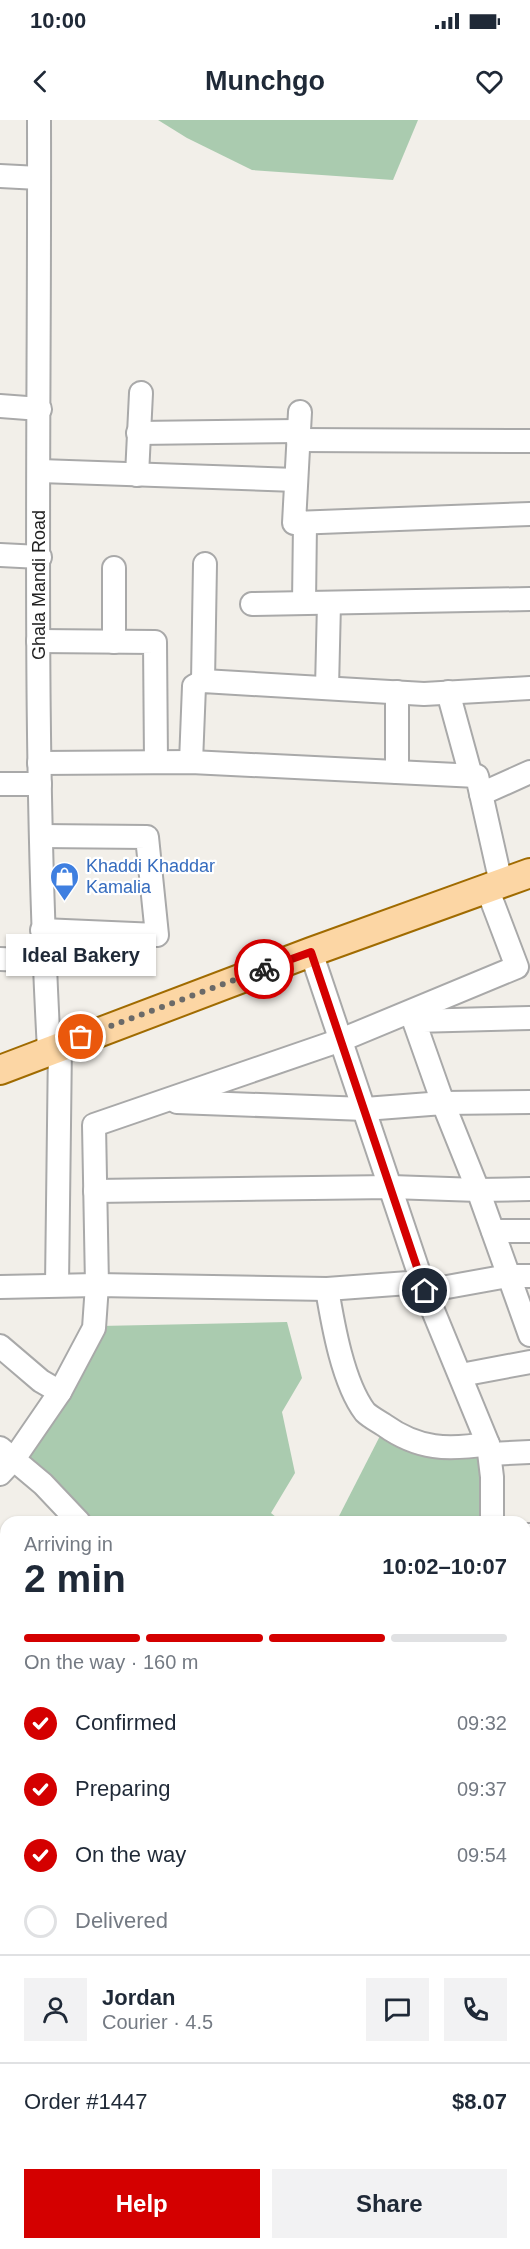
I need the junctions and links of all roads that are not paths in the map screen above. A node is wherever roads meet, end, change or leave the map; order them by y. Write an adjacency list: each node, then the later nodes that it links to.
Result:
1 (39, 120): 3 (street, Ghala Mandi Road)
2 (0, 176): 3 (street)
3 (39, 178): 6 (street, Ghala Mandi Road)
4 (141, 393): 8 (street)
5 (0, 406): 6 (street)
6 (40, 409): 10 (street, Ghala Mandi Road)
7 (299, 428): 8 (street); 9 (street); 12 (street)
8 (138, 433): 11 (street)
9 (530, 441)
10 (40, 471): 11 (street); 16 (street, Ghala Mandi Road)
11 (137, 476): 12 (street)
12 (296, 480): 14 (street)
13 (530, 514): 14 (street)
14 (305, 523): 20 (street)
15 (0, 555): 16 (street)
16 (40, 556): 23 (street, Ghala Mandi Road)
17 (205, 564): 25 (street)
18 (114, 568): 24 (street)
19 (530, 599): 21 (street)
20 (304, 603): 21 (street); 22 (street)
21 (329, 603): 26 (street)
22 (252, 604)
23 (38, 640): 24 (street); 34 (street, Ghala Mandi Road)
24 (114, 642): 30 (street)
25 (203, 681): 26 (street); 31 (street)
26 (327, 688): 28 (street)
27 (530, 688): 29 (street)
28 (397, 692): 29 (street); 32 (street)
29 (448, 692): 36 (street)
30 (156, 762): 31 (street); 34 (street)
31 (191, 762): 32 (street)
32 (397, 772): 36 (street)
33 (530, 772): 36 (street)
34 (40, 774): 35 (street); 37 (street, Ghala Mandi Road)
35 (0, 784)
36 (476, 785): 39 (street)
37 (41, 836): 40 (street, Ghala Mandi Road); 40 (street)
38 (530, 873): 39 (main road)
39 (494, 886): 41 (main road); 44 (street)
40 (42, 930): 43 (street, Ghala Mandi Road)
41 (311, 952): 46 (street); 47 (main road)
42 (0, 959): 43 (street)
43 (44, 961): 47 (street, Ghala Mandi Road)
44 (412, 1016): 45 (street); 46 (street); 51 (street)
45 (530, 1018)
46 (341, 1040): 49 (street); 52 (street)
47 (54, 1047): 48 (main road); 61 (street, Ghala Mandi Road)
48 (0, 1070)
49 (163, 1101): 52 (street); 56 (street)
50 (530, 1102): 51 (street)
51 (443, 1103): 52 (street); 54 (street)
52 (365, 1109): 53 (street)
53 (391, 1187): 54 (street); 56 (street); 63 (street)
54 (478, 1190): 55 (street); 57 (street)
55 (530, 1190)
56 (96, 1191): 60 (street)
57 (493, 1231): 58 (street); 59 (street)
58 (530, 1231)
59 (519, 1276): 63 (street); 65 (street)
60 (97, 1285): 61 (street); 64 (street); 69 (street)
61 (57, 1286): 62 (street)
62 (0, 1287)
63 (424, 1287): 64 (street); 68 (street)
64 (327, 1290): 70 (street)
65 (530, 1335)
66 (0, 1346): 69 (street)
67 (530, 1362): 68 (street)
68 (460, 1375): 70 (street)
69 (60, 1392): 72 (street)
70 (489, 1449): 71 (street); 74 (street)
71 (530, 1452)
72 (5, 1461): 73 (street)
73 (73, 1516)
74 (492, 1516)

